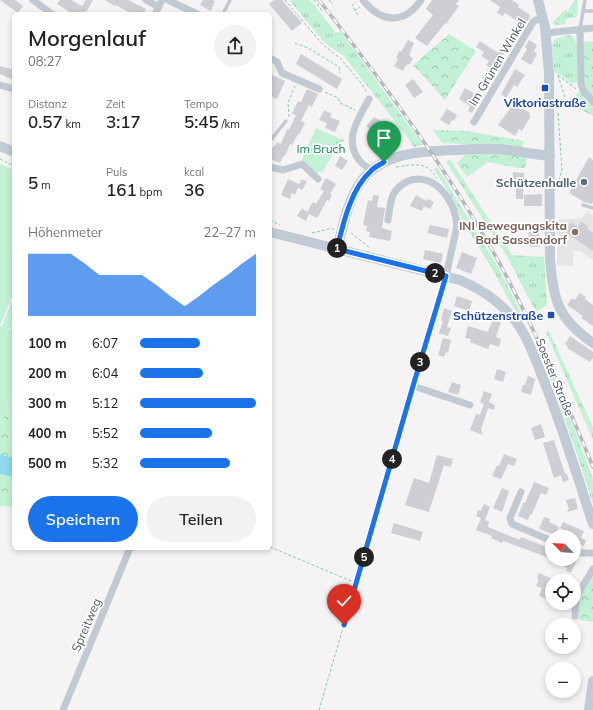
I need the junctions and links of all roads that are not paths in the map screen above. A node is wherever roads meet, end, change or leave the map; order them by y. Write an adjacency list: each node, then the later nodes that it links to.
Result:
1 (34, 0): 13 (street)
2 (146, 0): 10 (street)
3 (162, 0): 10 (street)
4 (168, 0): 14 (street)
5 (230, 0): 15 (lane)
6 (421, 0): 9 (street)
7 (538, 0): 16 (street)
8 (585, 0): 11 (lane)
9 (362, 1)
10 (157, 11)
11 (583, 11): 12 (lane); 18 (lane)
12 (593, 11)
13 (49, 12)
14 (193, 12)
15 (224, 12)
16 (544, 19): 19 (street); 27 (street, Im Grünen Winkel)
17 (593, 28): 18 (street)
18 (580, 29): 19 (street); 25 (street)
19 (546, 33): 31 (street)
20 (272, 59): 23 (street)
21 (0, 85): 22 (street)
22 (12, 88)
23 (319, 89)
24 (369, 99): 33 (street)
25 (593, 101)
26 (286, 121): 28 (lane)
27 (474, 122)
28 (272, 138)
29 (0, 146): 30 (street)
30 (12, 151)
31 (550, 156): 33 (street); 41 (street)
32 (272, 167): 34 (street)
33 (371, 170): 39 (street)
34 (318, 179)
35 (583, 205): 36 (lane)
36 (593, 208)
37 (388, 220): 40 (street)
38 (272, 233): 39 (street, Soester Straße)
39 (337, 249): 40 (street, Soester Straße)
40 (446, 276): 42 (street); 45 (street, Soester Straße)
41 (593, 343)
42 (413, 386): 43 (street); 46 (street)
43 (470, 405)
44 (521, 492): 47 (street)
45 (593, 524)
46 (373, 525)
47 (545, 538)
48 (129, 550): 54 (street, Spreitweg)
49 (581, 553): 50 (street)
50 (593, 553)
51 (593, 569): 52 (street)
52 (575, 616)
53 (593, 681): 55 (street)
54 (63, 710)
55 (589, 710)

